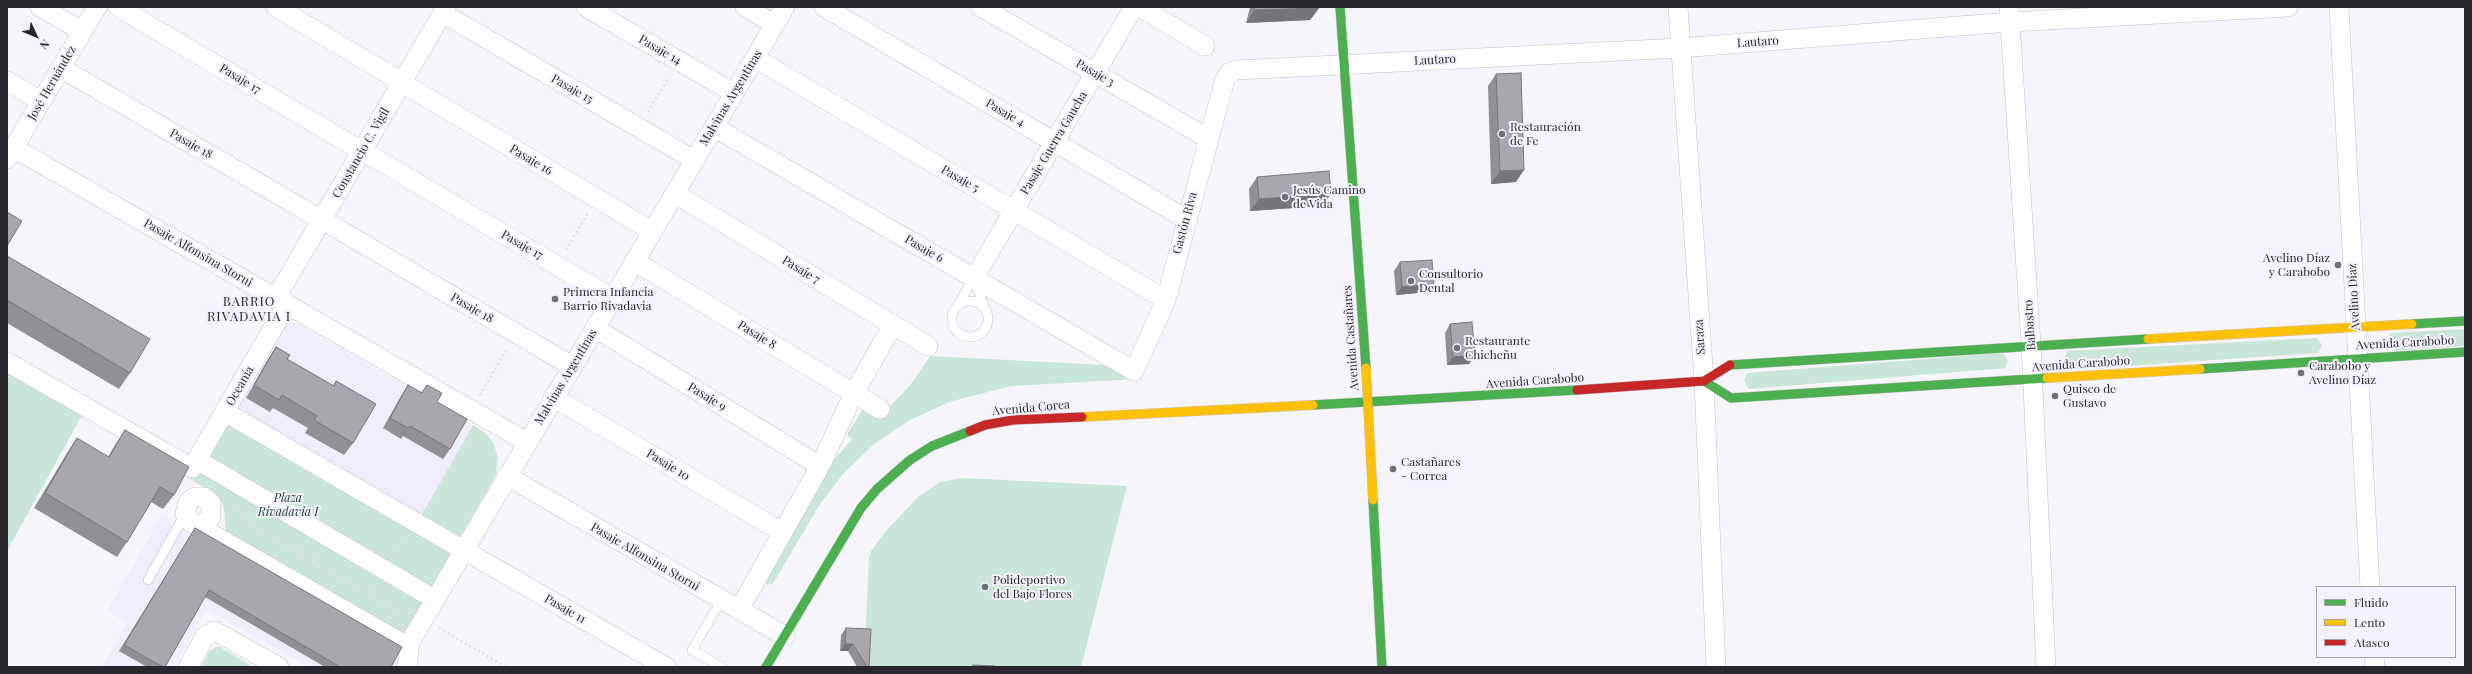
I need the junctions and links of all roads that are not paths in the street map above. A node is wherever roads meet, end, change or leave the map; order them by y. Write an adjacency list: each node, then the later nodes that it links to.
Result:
1 (40, 7): 19 (street)
2 (97, 7): 19 (street, José Hernández)
3 (118, 7): 34 (street, Pasaje 17)
4 (276, 7): 28 (street, Pasaje 16)
5 (586, 7): 29 (street, Pasaje 14)
6 (746, 7): 18 (street)
7 (785, 7): 18 (street, Malvinas Argentinas)
8 (824, 7): 33 (street, Pasaje 4)
9 (981, 7): 25 (street, Pasaje 3)
10 (1134, 7): 25 (street, Pasaje Guerra Gaucha)
11 (1140, 7): 20 (street)
12 (1340, 7): 23 (main road, Avenida Castañares)
13 (1678, 7): 21 (street, Saraza)
14 (2288, 7): 17 (street, Lautaro)
15 (2339, 7): 52 (street, Avelino Díaz)
16 (443, 11): 28 (street, Constancio C. Vigil); 36 (street, Pasaje 15)
17 (2010, 14): 21 (street, Lautaro); 53 (street, Balbastro)
18 (774, 24): 22 (street, Malvinas Argentinas)
19 (82, 32): 24 (street, José Hernández)
20 (1205, 46)
21 (1680, 48): 23 (street, Lautaro); 61 (street, Saraza)
22 (755, 58): 29 (street, Malvinas Argentinas); 38 (street, Pasaje 5)
23 (1344, 65): 26 (street, Lautaro); 64 (main road, Avenida Castañares)
24 (61, 68): 30 (street, José Hernández); 40 (street, Pasaje 18)
25 (1095, 73): 32 (street, Pasaje 3); 33 (street, Pasaje Guerra Gaucha)
26 (1229, 73): 32 (street, Gastón Riva)
27 (7, 81): 30 (street)
28 (406, 85): 34 (street, Constancio C. Vigil); 41 (street, Pasaje 16)
29 (734, 93): 31 (street, Malvinas Argentinas)
30 (41, 101): 35 (street, José Hernández)
31 (714, 127): 36 (street, Malvinas Argentinas); 43 (street, Pasaje 6)
32 (1209, 139): 39 (street, Gastón Riva)
33 (1054, 142): 38 (street, Pasaje Guerra Gaucha); 39 (street, Pasaje 4)
34 (366, 153): 40 (street, Constancio C. Vigil); 44 (street, Pasaje 17)
35 (10, 154): 46 (street, Pasaje Alfonsina Storni)
36 (694, 160): 37 (street, Malvinas Argentinas)
37 (674, 193): 41 (street, Malvinas Argentinas); 50 (street, Pasaje 7)
38 (1014, 210): 43 (street, Pasaje Guerra Gaucha); 45 (street, Pasaje 5)
39 (1186, 220): 45 (street, Gastón Riva)
40 (326, 223): 46 (street, Constancio C. Vigil); 58 (street, Pasaje 18)
41 (652, 231): 42 (street, Malvinas Argentinas)
42 (634, 261): 44 (street, Malvinas Argentinas); 62 (street, Pasaje 8)
43 (974, 278): 47 (lane); 48 (lane); 59 (street, Pasaje 6)
44 (612, 298): 51 (street, Malvinas Argentinas)
45 (1166, 300): 59 (street, Gastón Riva)
46 (282, 301): 66 (street, Oceanía); 67 (street, Pasaje Alfonsina Storni)
47 (954, 312): 48 (lane); 48 (lane)
48 (986, 312)
49 (2465, 321): 52 (main road, Avenida Carabobo)
50 (893, 325): 54 (street, Pasaje 7); 62 (street)
51 (595, 328): 58 (street, Malvinas Argentinas); 69 (street, Pasaje 9)
52 (2356, 328): 53 (main road, Avenida Carabobo); 56 (street, Avelino Díaz)
53 (2031, 345): 60 (street, Balbastro); 61 (main road, Avenida Carabobo)
54 (928, 346)
55 (2465, 352): 56 (main road, Avenida Carabobo)
56 (2358, 358): 60 (main road, Avenida Carabobo); 77 (street, Avelino Díaz)
57 (7, 362): 68 (street)
58 (572, 366): 63 (street, Malvinas Argentinas)
59 (1134, 371)
60 (2033, 379): 61 (main road, Avenida Carabobo); 91 (street, Balbastro)
61 (1704, 381): 64 (main road, Avenida Carabobo); 90 (street, Saraza)
62 (854, 393): 65 (street, Pasaje 8); 69 (street)
63 (553, 398): 67 (street, Malvinas Argentinas); 73 (street, Pasaje 10)
64 (1368, 403): 81 (main road, Avenida Corea); 89 (main road, Avenida Castañares)
65 (880, 409)
66 (225, 412): 68 (street, Oceanía); 75 (street, Pasaje 11)
67 (527, 442): 70 (street, Malvinas Argentinas)
68 (195, 464): 78 (street)
69 (820, 466): 73 (street)
70 (507, 476): 75 (street, Malvinas Argentinas); 79 (street, Pasaje Alfonsina Storni)
71 (213, 512): 72 (street); 72 (street); 74 (street)
72 (190, 519): 74 (street); 76 (lane)
73 (782, 532): 80 (street)
74 (220, 539): 82 (street)
75 (464, 550): 82 (street, Malvinas Argentinas); 86 (street, Pasaje 11)
76 (148, 580)
77 (2370, 586)
78 (424, 593)
79 (722, 601): 80 (street, Pasaje Alfonsina Storni); 87 (lane)
80 (739, 610): 81 (street, Pasaje Alfonsina Storni)
81 (785, 636): 88 (main road, Avenida Corea)
82 (407, 646): 85 (street)
83 (188, 667): 84 (street)
84 (279, 667)
85 (407, 667)
86 (666, 667)
87 (722, 667)
88 (766, 667)
89 (1382, 667)
90 (1716, 667)
91 (2046, 667)

